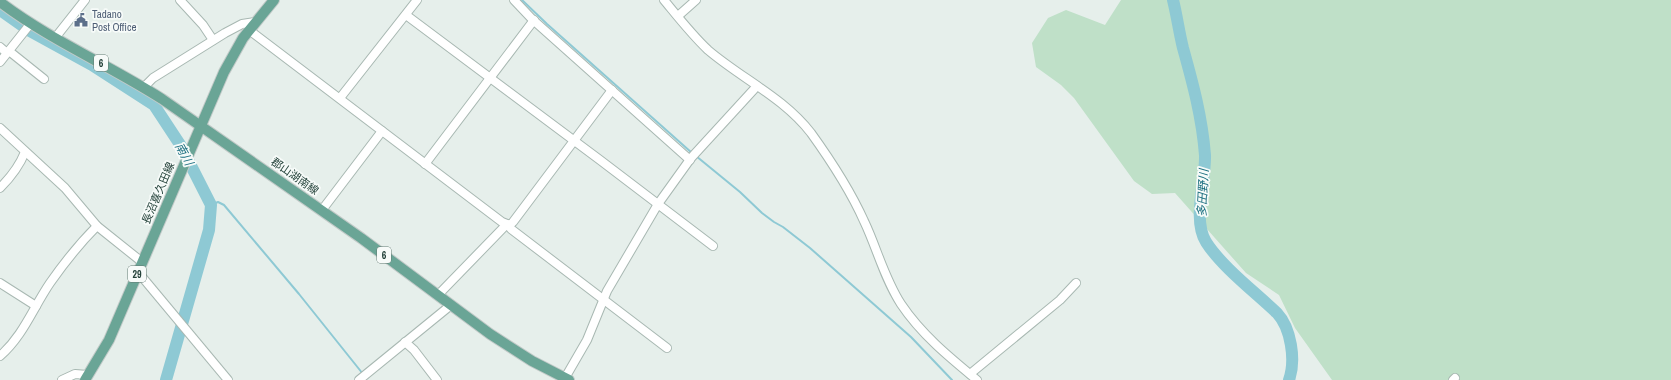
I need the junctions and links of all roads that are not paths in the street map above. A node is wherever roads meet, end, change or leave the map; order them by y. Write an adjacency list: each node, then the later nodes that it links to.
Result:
1 (85, 0): 14 (street)
2 (180, 0): 15 (street)
3 (274, 0): 13 (main road, 長沼喜久田線 / 29)
4 (417, 0): 9 (street)
5 (514, 0): 11 (street)
6 (664, 0): 10 (street)
7 (696, 0): 10 (street)
8 (0, 2): 12 (main road, 郡山湖南線 / 6)
9 (406, 15): 20 (street); 24 (street)
10 (678, 16): 21 (street)
11 (534, 20): 20 (street); 23 (street)
12 (30, 23): 14 (main road, 郡山湖南線 / 6); 17 (street)
13 (252, 26): 15 (street); 24 (street); 26 (main road, 長沼喜久田線 / 29)
14 (55, 38): 22 (main road, 郡山湖南線 / 6)
15 (213, 40): 22 (street)
16 (0, 47): 17 (street)
17 (8, 52): 18 (street); 19 (street)
18 (0, 62)
19 (44, 79)
20 (491, 79): 28 (street); 31 (street)
21 (757, 86): 30 (street); 48 (street)
22 (144, 87): 26 (main road, 郡山湖南線 / 6)
23 (612, 90): 28 (street); 30 (street)
24 (340, 98): 27 (street)
25 (0, 128): 29 (street)
26 (199, 129): 34 (main road, 郡山湖南線 / 6); 38 (main road, 長沼喜久田線 / 29)
27 (382, 131): 31 (street); 34 (street)
28 (574, 140): 33 (street); 35 (street)
29 (25, 152): 32 (street); 36 (street)
30 (690, 160): 33 (street)
31 (425, 164): 35 (street)
32 (0, 188)
33 (658, 204): 37 (street); 42 (street)
34 (322, 210): 41 (main road, 郡山湖南線 / 6)
35 (507, 224): 41 (street); 42 (street)
36 (97, 226): 38 (street); 44 (street)
37 (713, 246)
38 (140, 267): 49 (main road, 長沼喜久田線 / 29); 52 (street)
39 (0, 283): 44 (street)
40 (1076, 283): 48 (street)
41 (438, 295): 43 (main road, 郡山湖南線 / 6)
42 (603, 299): 46 (street); 50 (street)
43 (451, 304): 45 (street); 50 (main road, 郡山湖南線 / 6)
44 (36, 306): 47 (street)
45 (405, 342): 53 (street); 54 (street)
46 (667, 348)
47 (0, 356)
48 (970, 374): 55 (street)
49 (86, 377): 51 (street)
50 (567, 379)
51 (62, 380)
52 (228, 380)
53 (359, 380)
54 (437, 380)
55 (977, 380)

